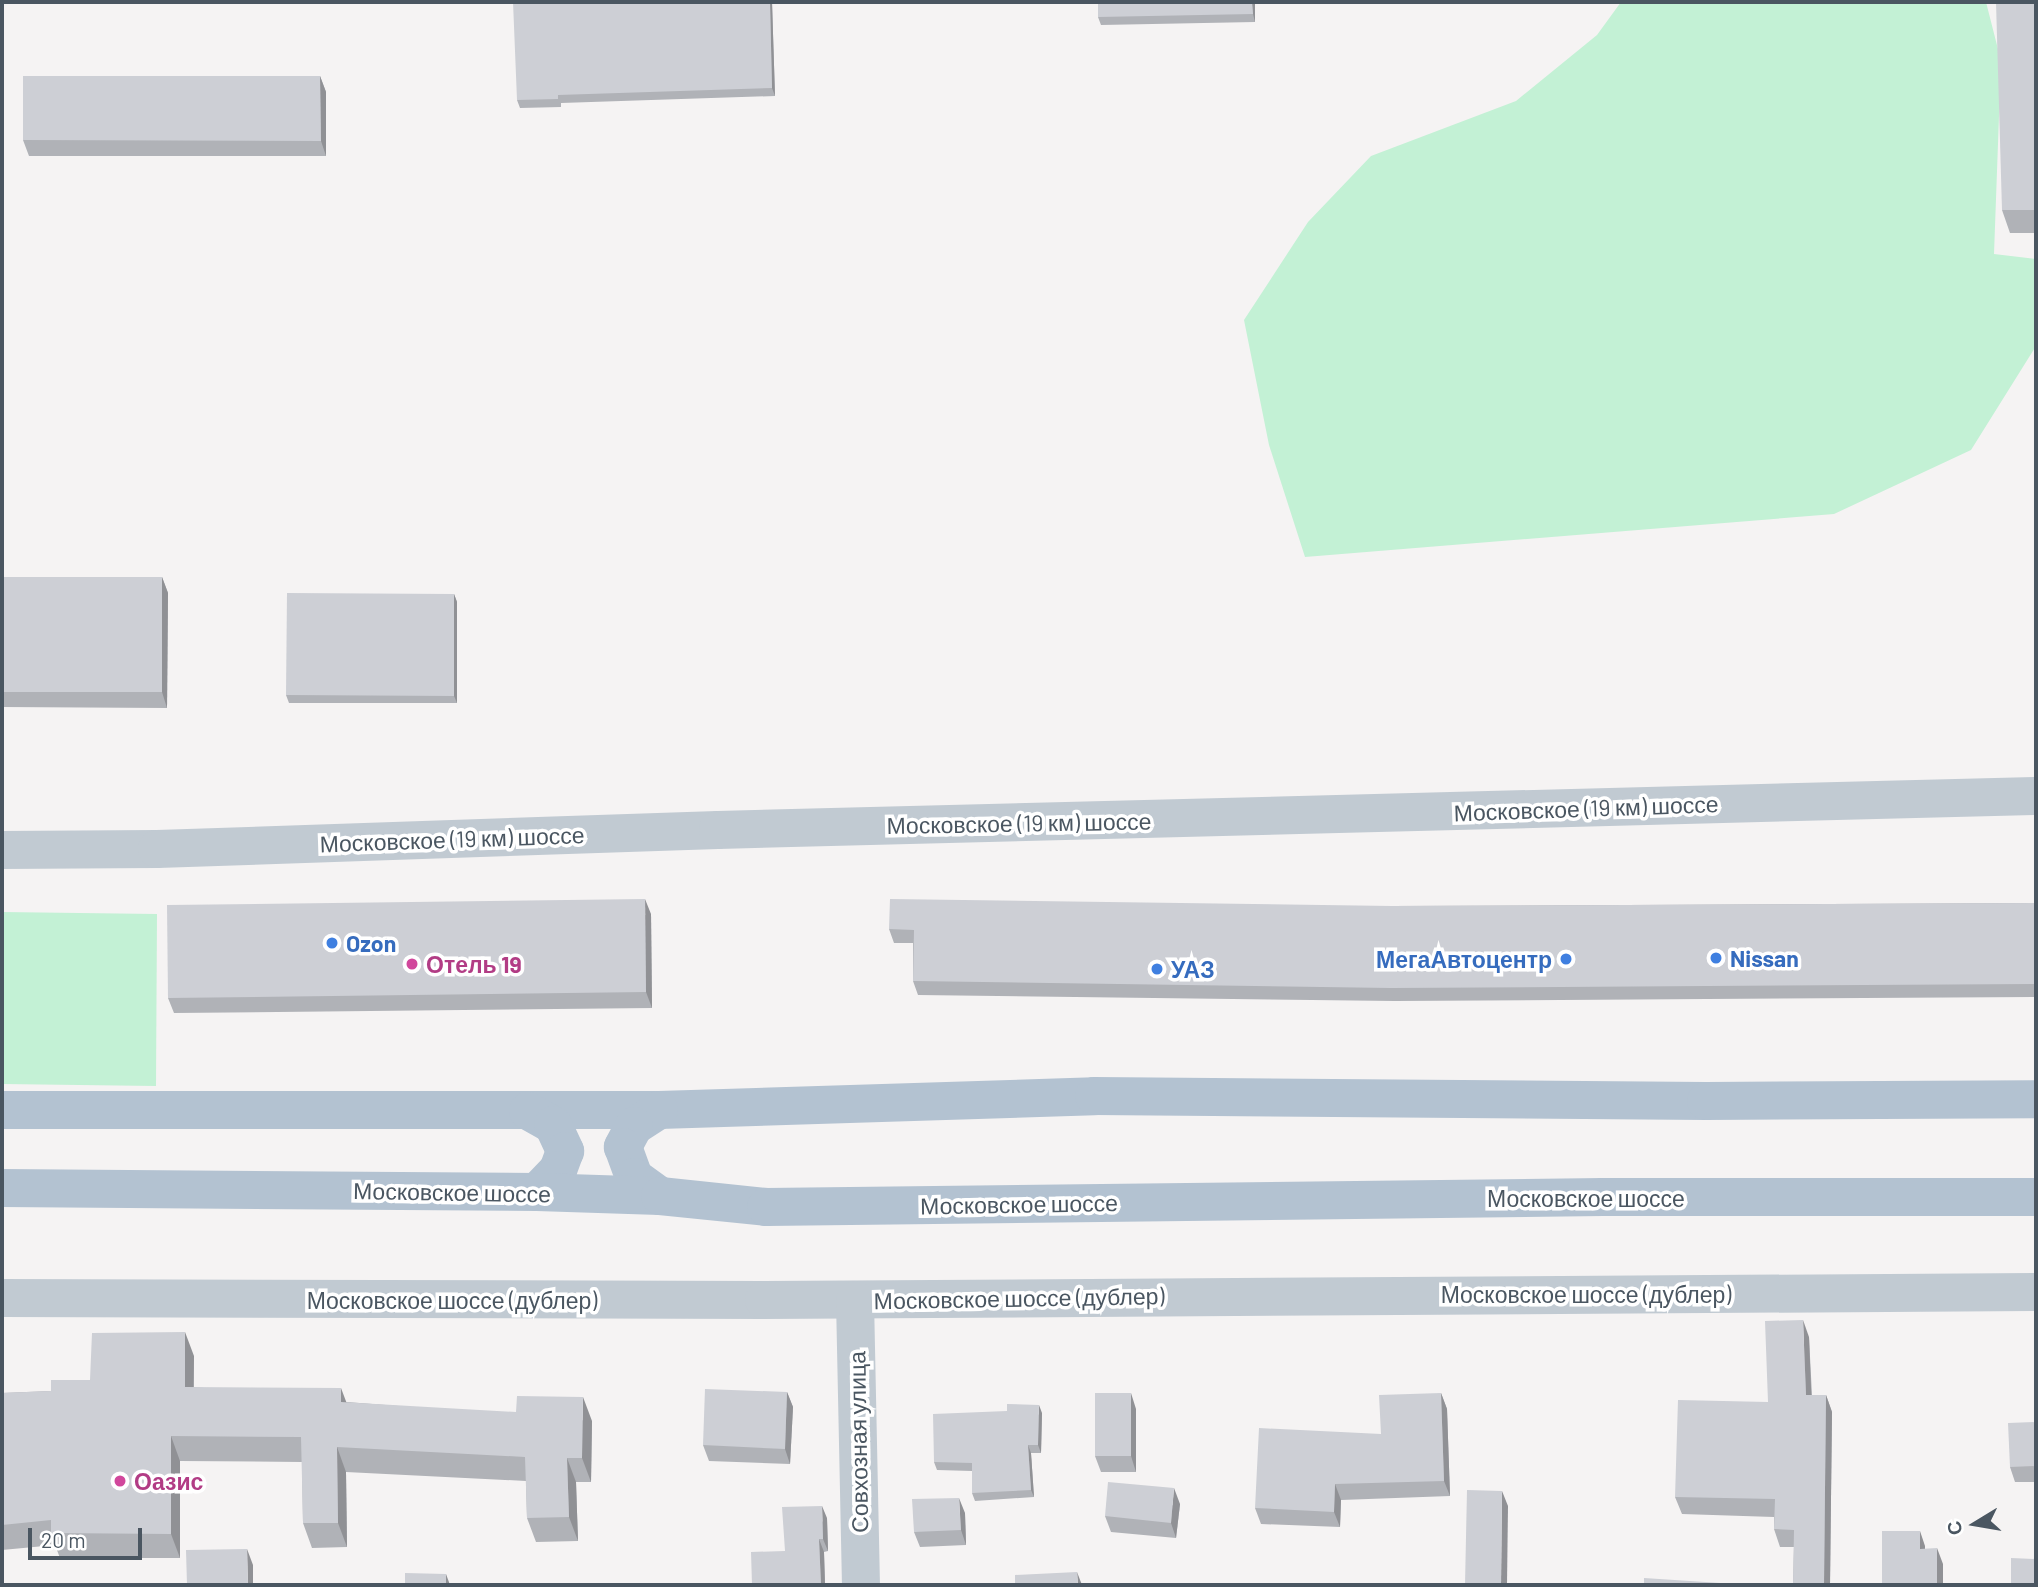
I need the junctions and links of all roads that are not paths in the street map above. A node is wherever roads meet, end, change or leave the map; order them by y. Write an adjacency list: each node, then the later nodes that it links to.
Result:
1 (2036, 796): 2 (street, Московское (19 км) шоссе)
2 (2, 850)
3 (2036, 1099): 5 (main road)
4 (2, 1110): 6 (main road)
5 (659, 1110): 6 (main road); 9 (main road)
6 (528, 1111): 8 (main road)
7 (2, 1188): 8 (main road, Московское шоссе)
8 (537, 1192): 9 (main road, Московское шоссе)
9 (660, 1196): 10 (main road, Московское шоссе)
10 (2036, 1197)
11 (2036, 1292): 13 (street, Московское шоссе (дублер))
12 (2, 1298): 13 (street, Московское шоссе (дублер))
13 (855, 1300): 14 (street, Совхозная улица)
14 (861, 1585)

